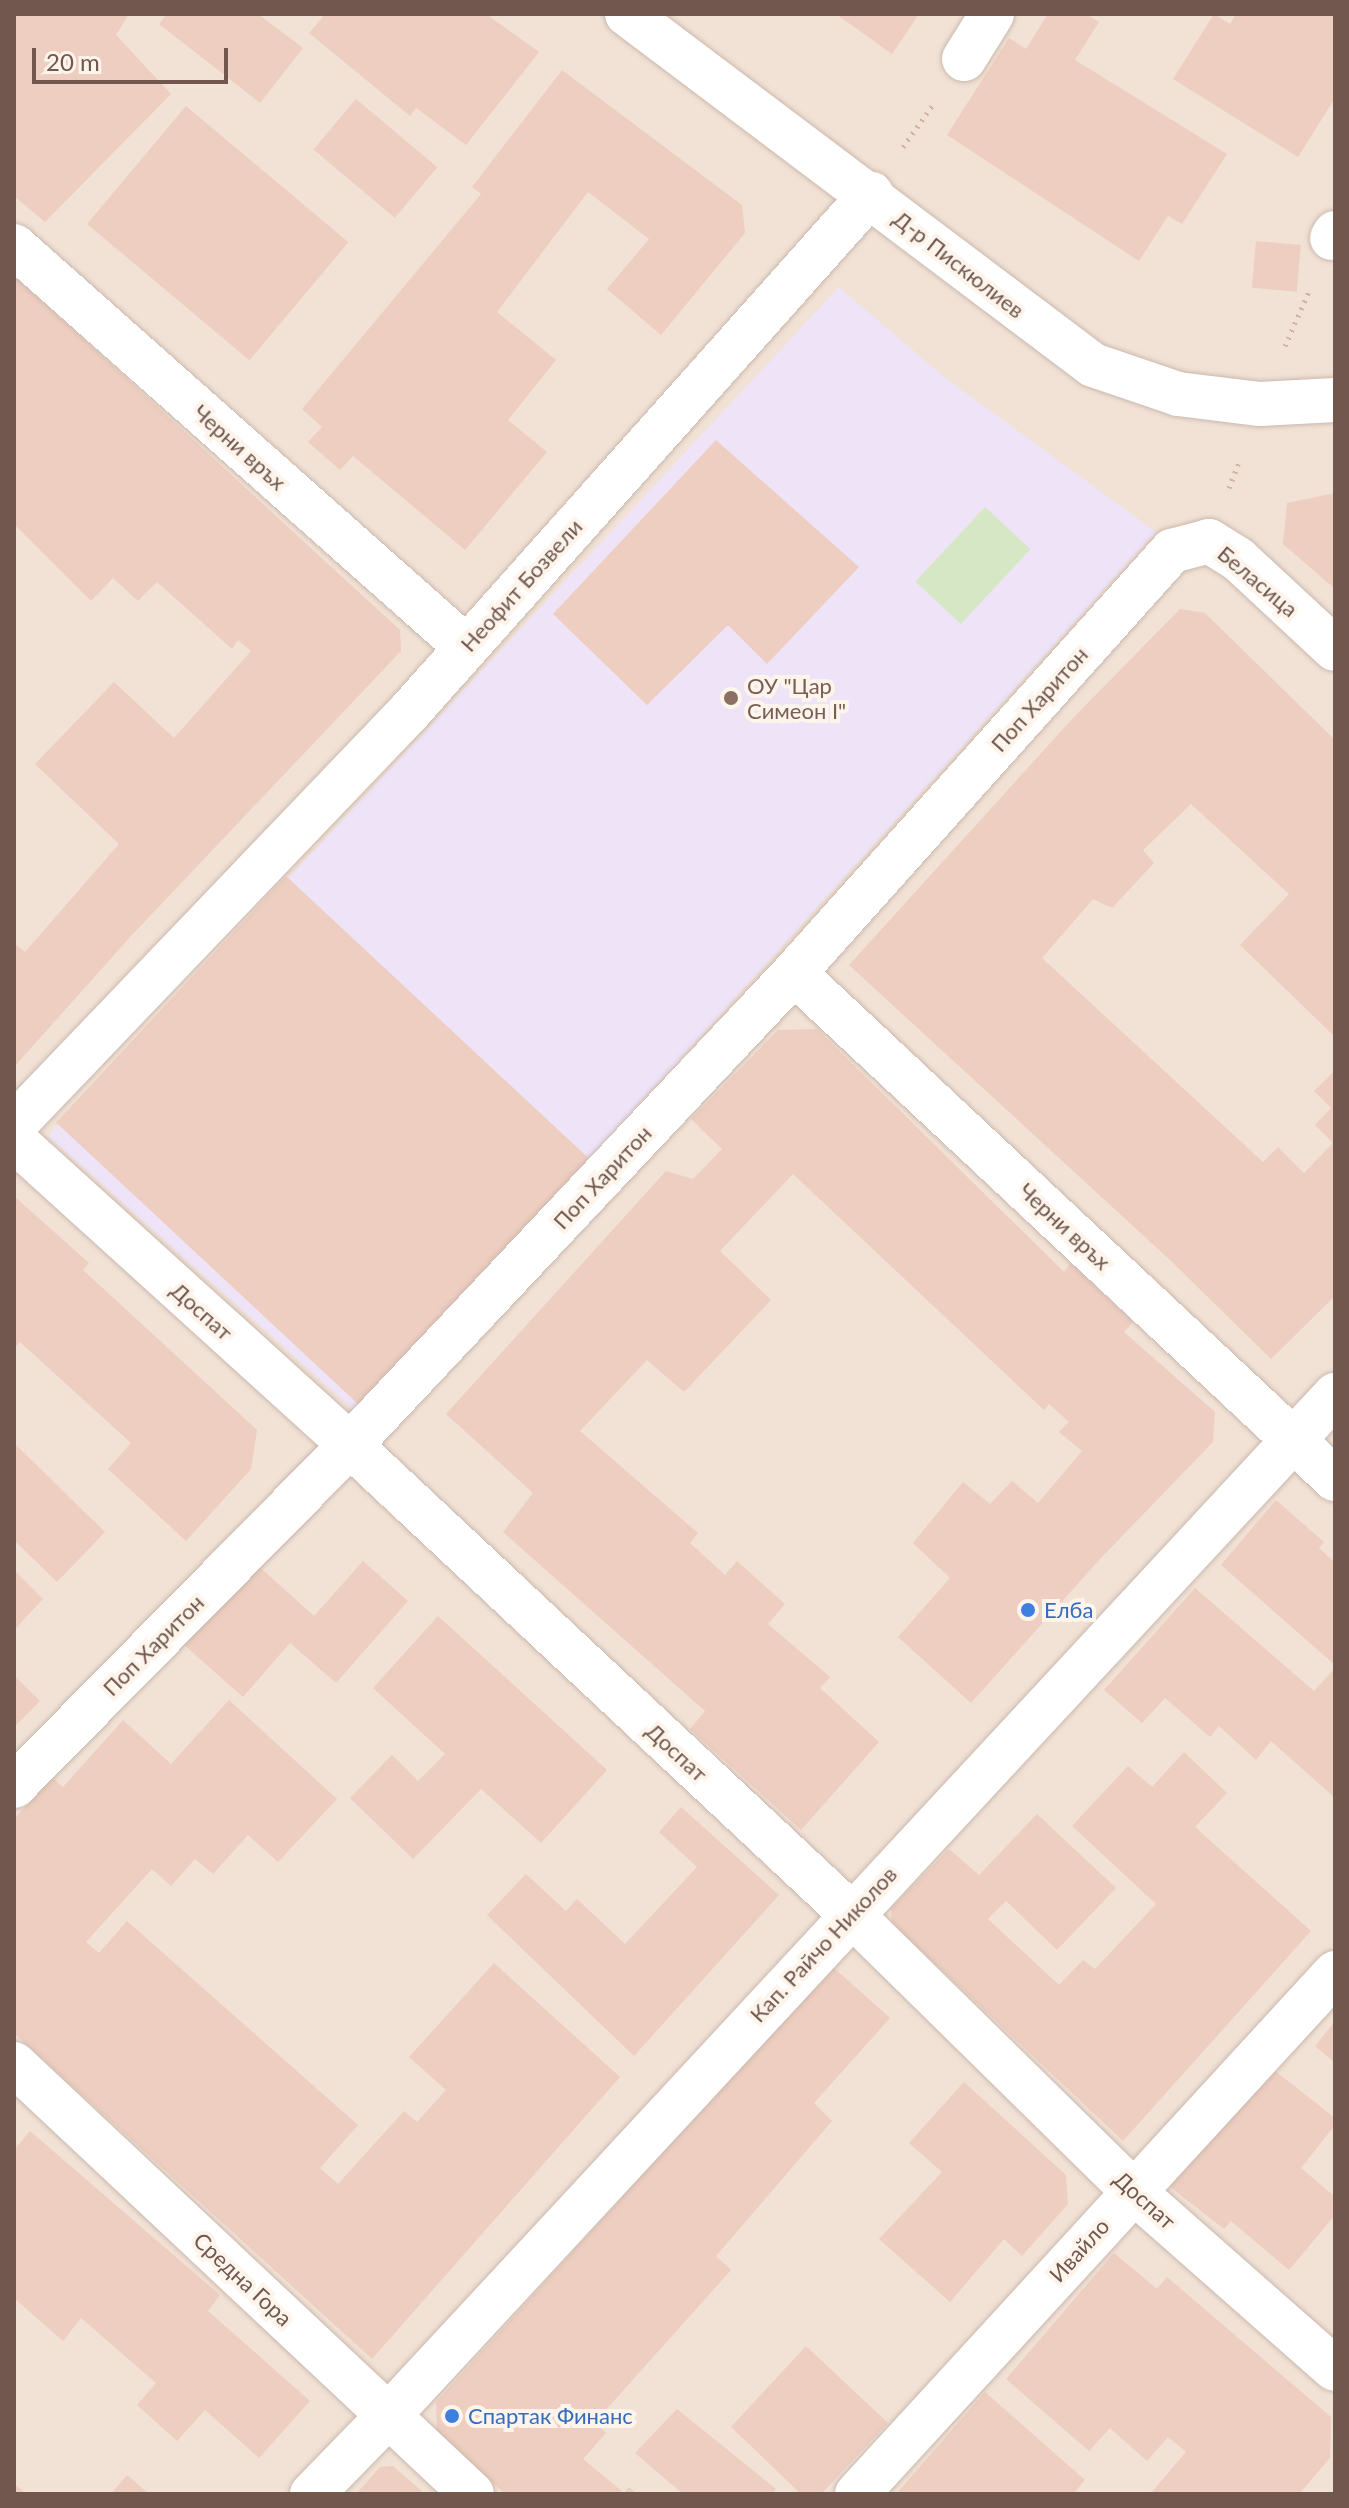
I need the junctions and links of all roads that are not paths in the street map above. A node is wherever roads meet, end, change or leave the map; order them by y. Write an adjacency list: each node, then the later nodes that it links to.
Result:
1 (627, 14): 4 (street, Д-р Пискюлиев)
2 (992, 14): 3 (street)
3 (964, 59)
4 (871, 194): 6 (street, Д-р Пискюлиев); 8 (street, Неофит Бозвели)
5 (14, 246): 8 (street, Черни връх)
6 (1335, 400)
7 (1172, 551): 9 (street, Беласица); 10 (street, Поп Харитон)
8 (466, 647): 11 (street, Неофит Бозвели)
9 (1335, 649)
10 (794, 973): 14 (street, Черни връх); 15 (street, Поп Харитон)
11 (14, 1125)
12 (14, 1140): 15 (street, Доспат)
13 (1335, 1395): 14 (street, Кап. Райчо Николов)
14 (1294, 1439): 16 (street, Черни връх); 18 (street, Кап. Райчо Николов)
15 (350, 1445): 17 (street, Поп Харитон); 18 (street, Доспат)
16 (1335, 1479)
17 (14, 1786)
18 (851, 1914): 21 (street, Доспат); 23 (street, Кап. Райчо Николов)
19 (1335, 1973): 21 (street, Ивайло)
20 (14, 2064): 23 (street, Средна Гора)
21 (1133, 2191): 22 (street, Доспат); 26 (street, Ивайло)
22 (1335, 2369)
23 (388, 2416): 24 (street, Кап. Райчо Николов); 25 (street, Средна Гора)
24 (312, 2494)
25 (472, 2494)
26 (857, 2494)

